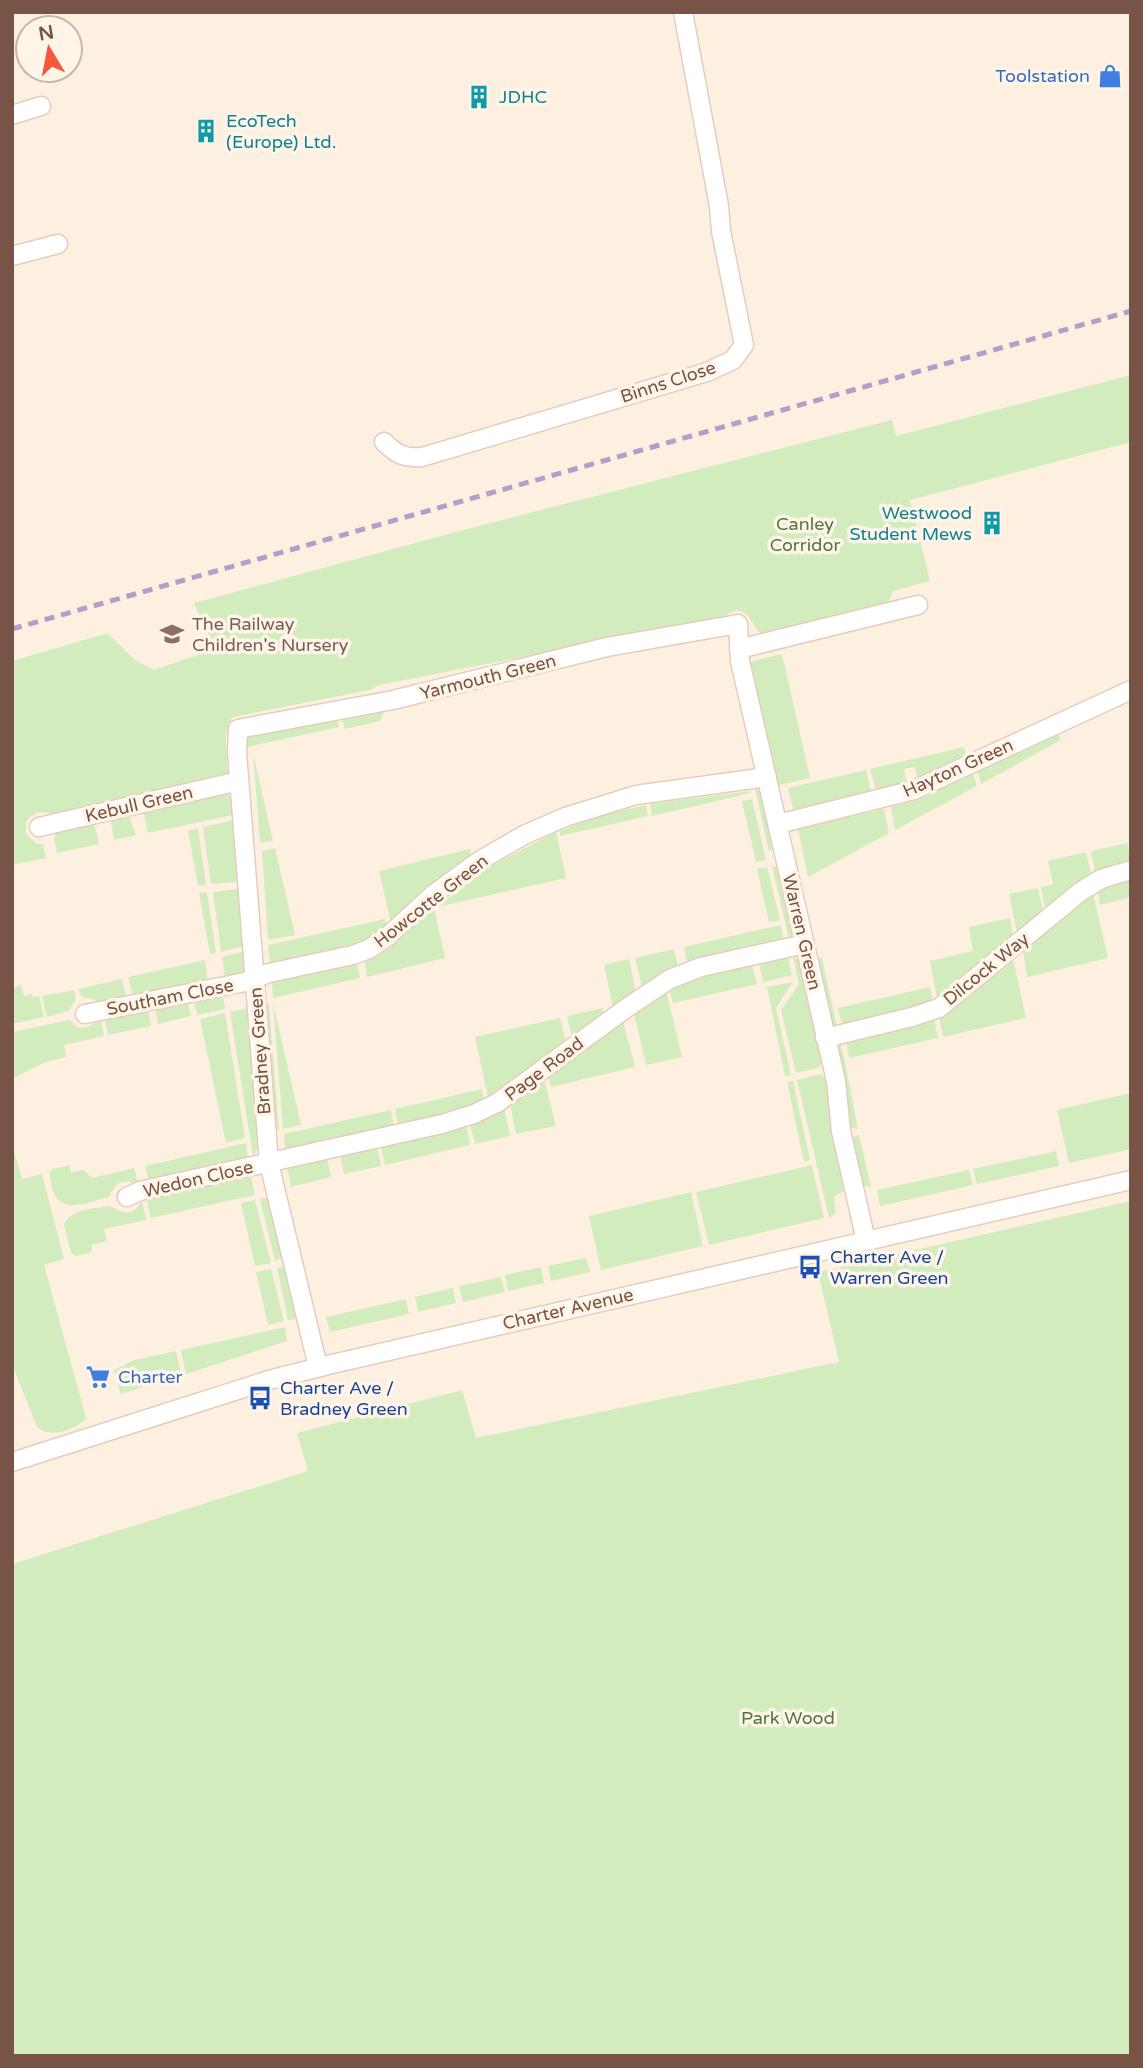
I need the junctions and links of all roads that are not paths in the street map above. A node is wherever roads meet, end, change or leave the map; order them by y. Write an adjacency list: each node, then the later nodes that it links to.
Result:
1 (682, 12): 6 (street, Binns Close)
2 (41, 106): 3 (street)
3 (12, 115)
4 (58, 244): 5 (street)
5 (12, 256)
6 (384, 442)
7 (918, 605): 9 (street)
8 (737, 624): 9 (street, Warren Green); 11 (street, Yarmouth Green)
9 (739, 649): 12 (street, Warren Green)
10 (1131, 690): 14 (street, Hayton Green)
11 (238, 729): 13 (street, Bradney Green)
12 (766, 777): 14 (street, Warren Green); 18 (street, Howcotte Green)
13 (239, 781): 15 (street, Kebull Green); 18 (street, Bradney Green)
14 (778, 824): 17 (street, Warren Green)
15 (39, 827)
16 (1131, 870): 20 (street, Dilcock Way)
17 (805, 944): 20 (street, Warren Green); 21 (street, Page Road)
18 (254, 979): 19 (street, Southam Close); 21 (street, Bradney Green)
19 (85, 1014)
20 (825, 1038): 24 (street, Warren Green)
21 (269, 1163): 23 (street, Wedon Close); 25 (street, Bradney Green)
22 (1131, 1180): 24 (street, Charter Avenue)
23 (127, 1197)
24 (866, 1241): 25 (street, Charter Avenue)
25 (318, 1367): 26 (street, Charter Avenue)
26 (12, 1462)

